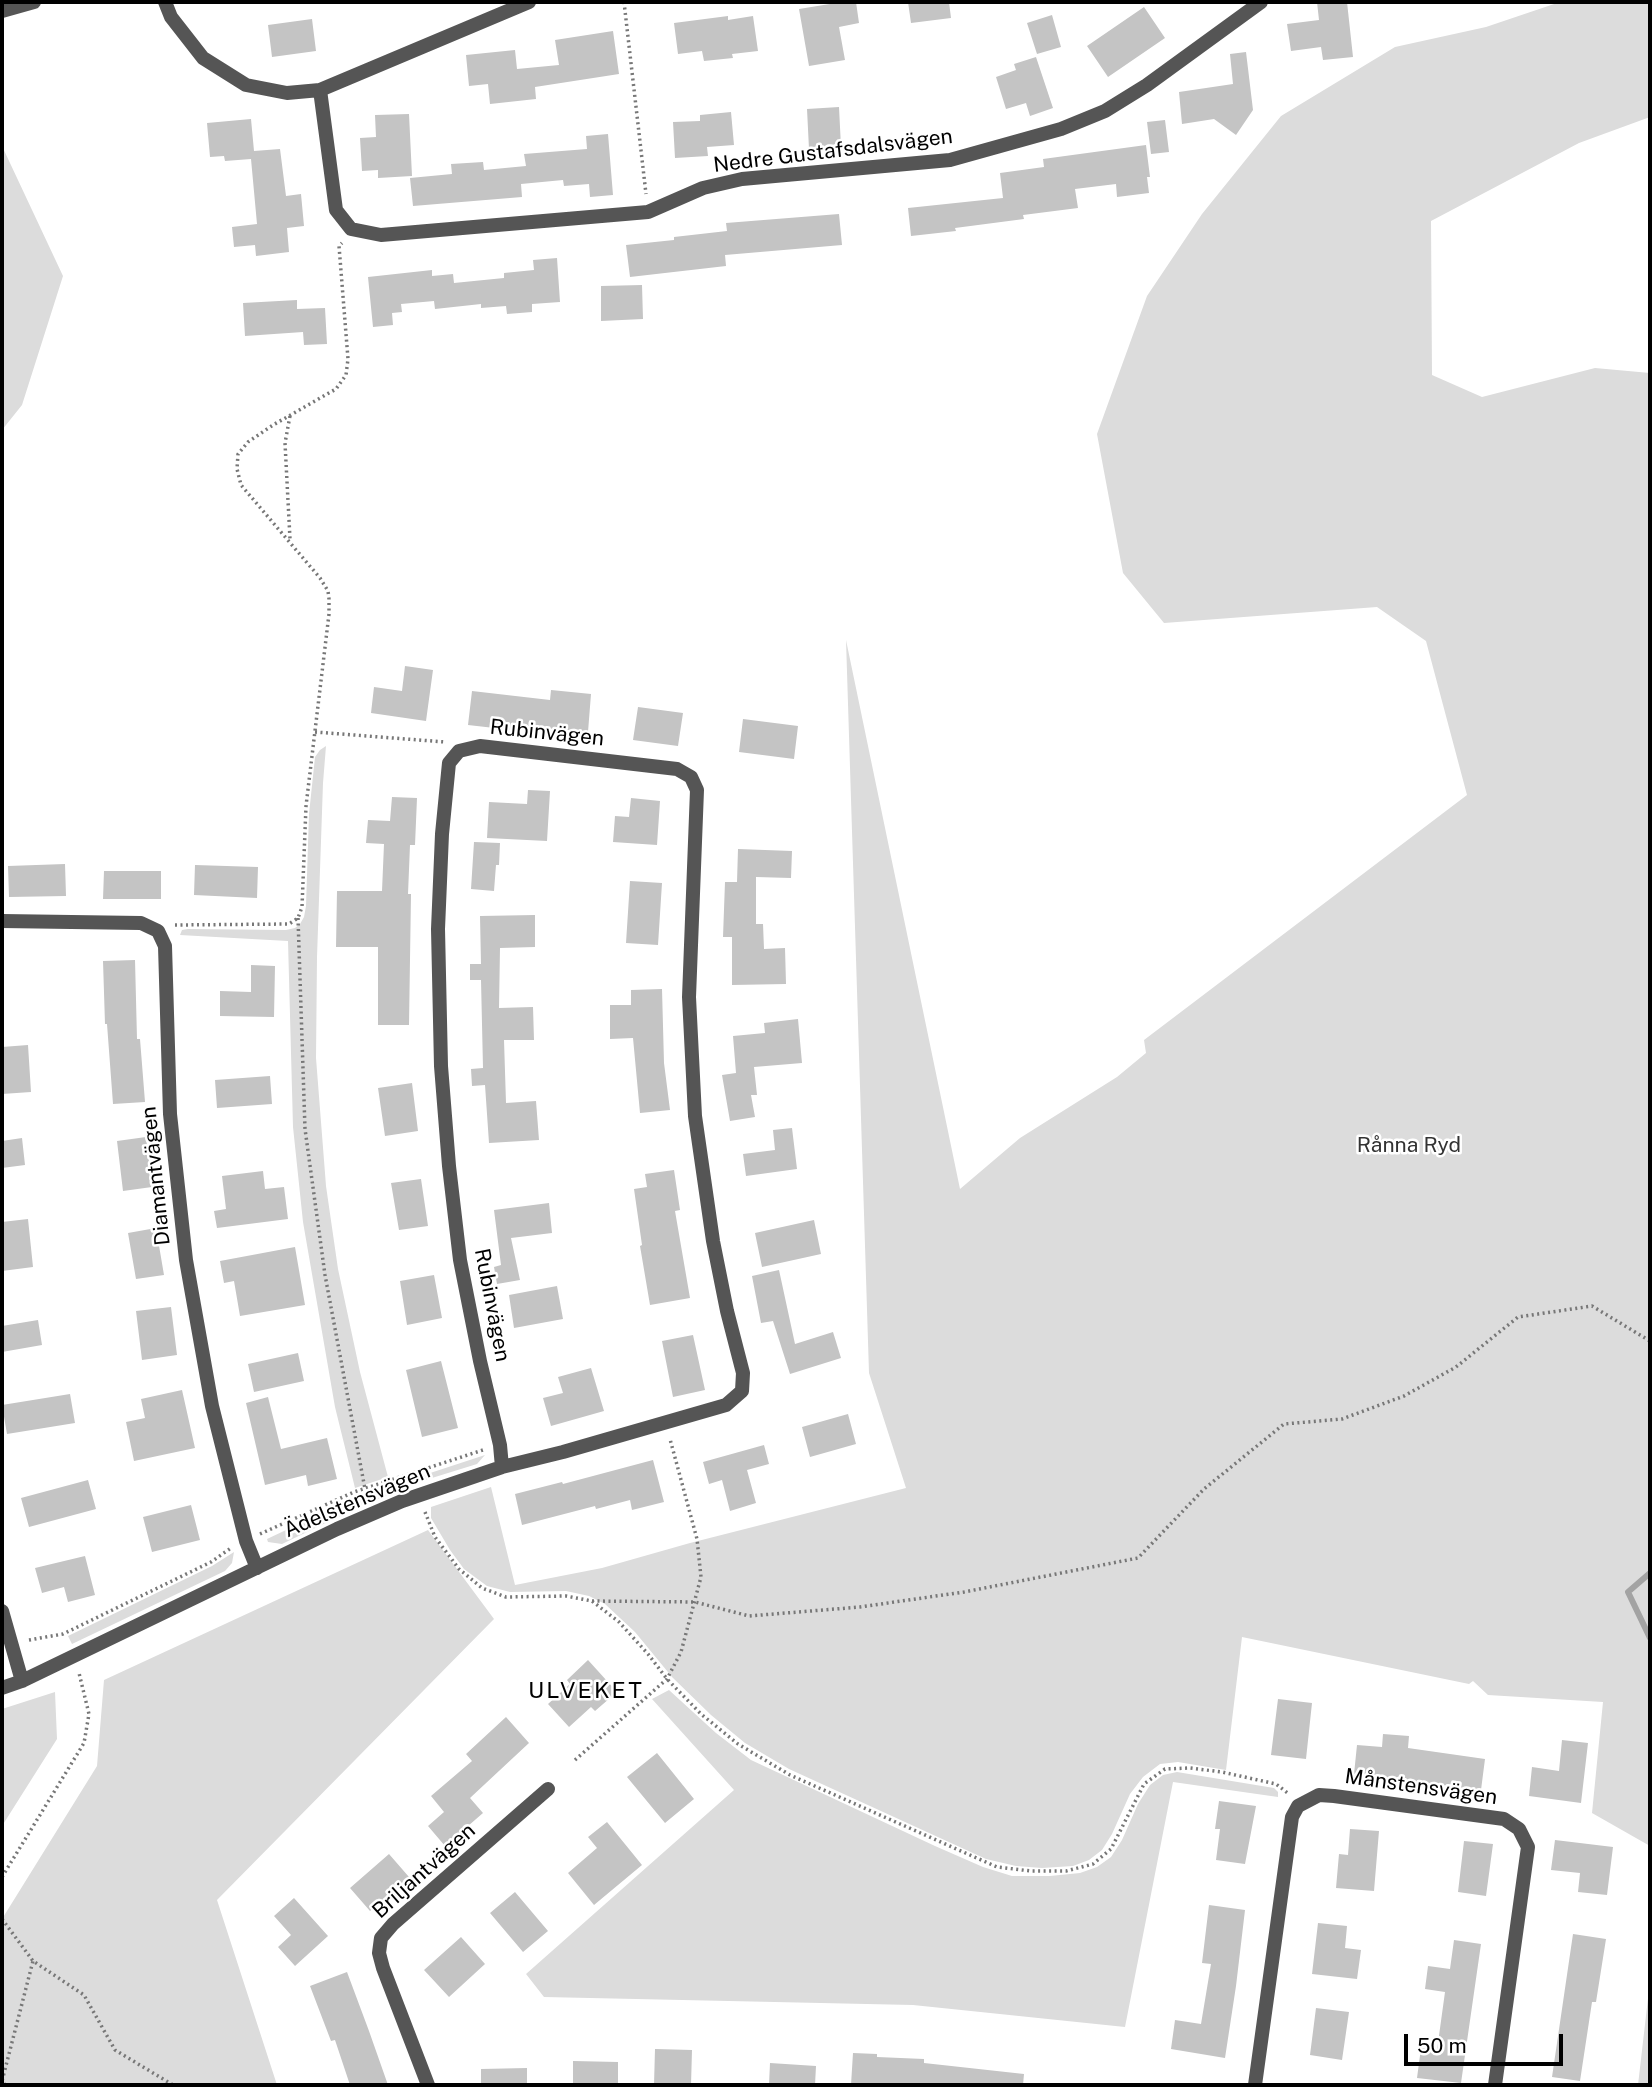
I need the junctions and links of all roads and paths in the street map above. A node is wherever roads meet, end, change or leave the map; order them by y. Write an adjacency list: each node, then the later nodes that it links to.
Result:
1 (34, 2): 6 (street)
2 (165, 2): 7 (street)
3 (529, 2): 7 (street)
4 (624, 2): 8 (path)
5 (1261, 2): 8 (street, Nedre Gustafsdalsvägen)
6 (2, 11)
7 (320, 90): 9 (street)
8 (648, 212): 9 (street, Nedre Gustafsdalsvägen)
9 (351, 229): 10 (path)
10 (290, 416): 11 (path); 11 (path)
11 (290, 541): 12 (path)
12 (315, 732): 13 (path); 14 (path)
13 (446, 742)
14 (298, 918): 16 (path); 21 (path)
15 (2, 921): 23 (street, Diamantvägen)
16 (173, 925)
17 (1650, 1341): 25 (path)
18 (742, 1391): 20 (street, Ädelstensvägen); 20 (street, Rubinvägen)
19 (668, 1434): 25 (path)
20 (502, 1467): 23 (street, Ädelstensvägen)
21 (365, 1489)
22 (424, 1508): 24 (path)
23 (257, 1569): 29 (street, Ädelstensvägen)
24 (592, 1601): 25 (path); 28 (path)
25 (695, 1602): 28 (path)
26 (2, 1611): 29 (street)
27 (77, 1666): 34 (path)
28 (667, 1679): 31 (path); 33 (path)
29 (22, 1681): 30 (street, Ädelstensvägen)
30 (2, 1688)
31 (575, 1760)
32 (548, 1789): 40 (street, Briljantvägen)
33 (1288, 1793)
34 (2, 1877)
35 (2, 1919): 36 (path)
36 (33, 1961): 37 (path); 39 (path)
37 (2, 2081): 38 (path)
38 (5, 2085)
39 (173, 2085)
40 (428, 2085)
41 (1255, 2085): 42 (street, Månstensvägen)
42 (1495, 2085)

